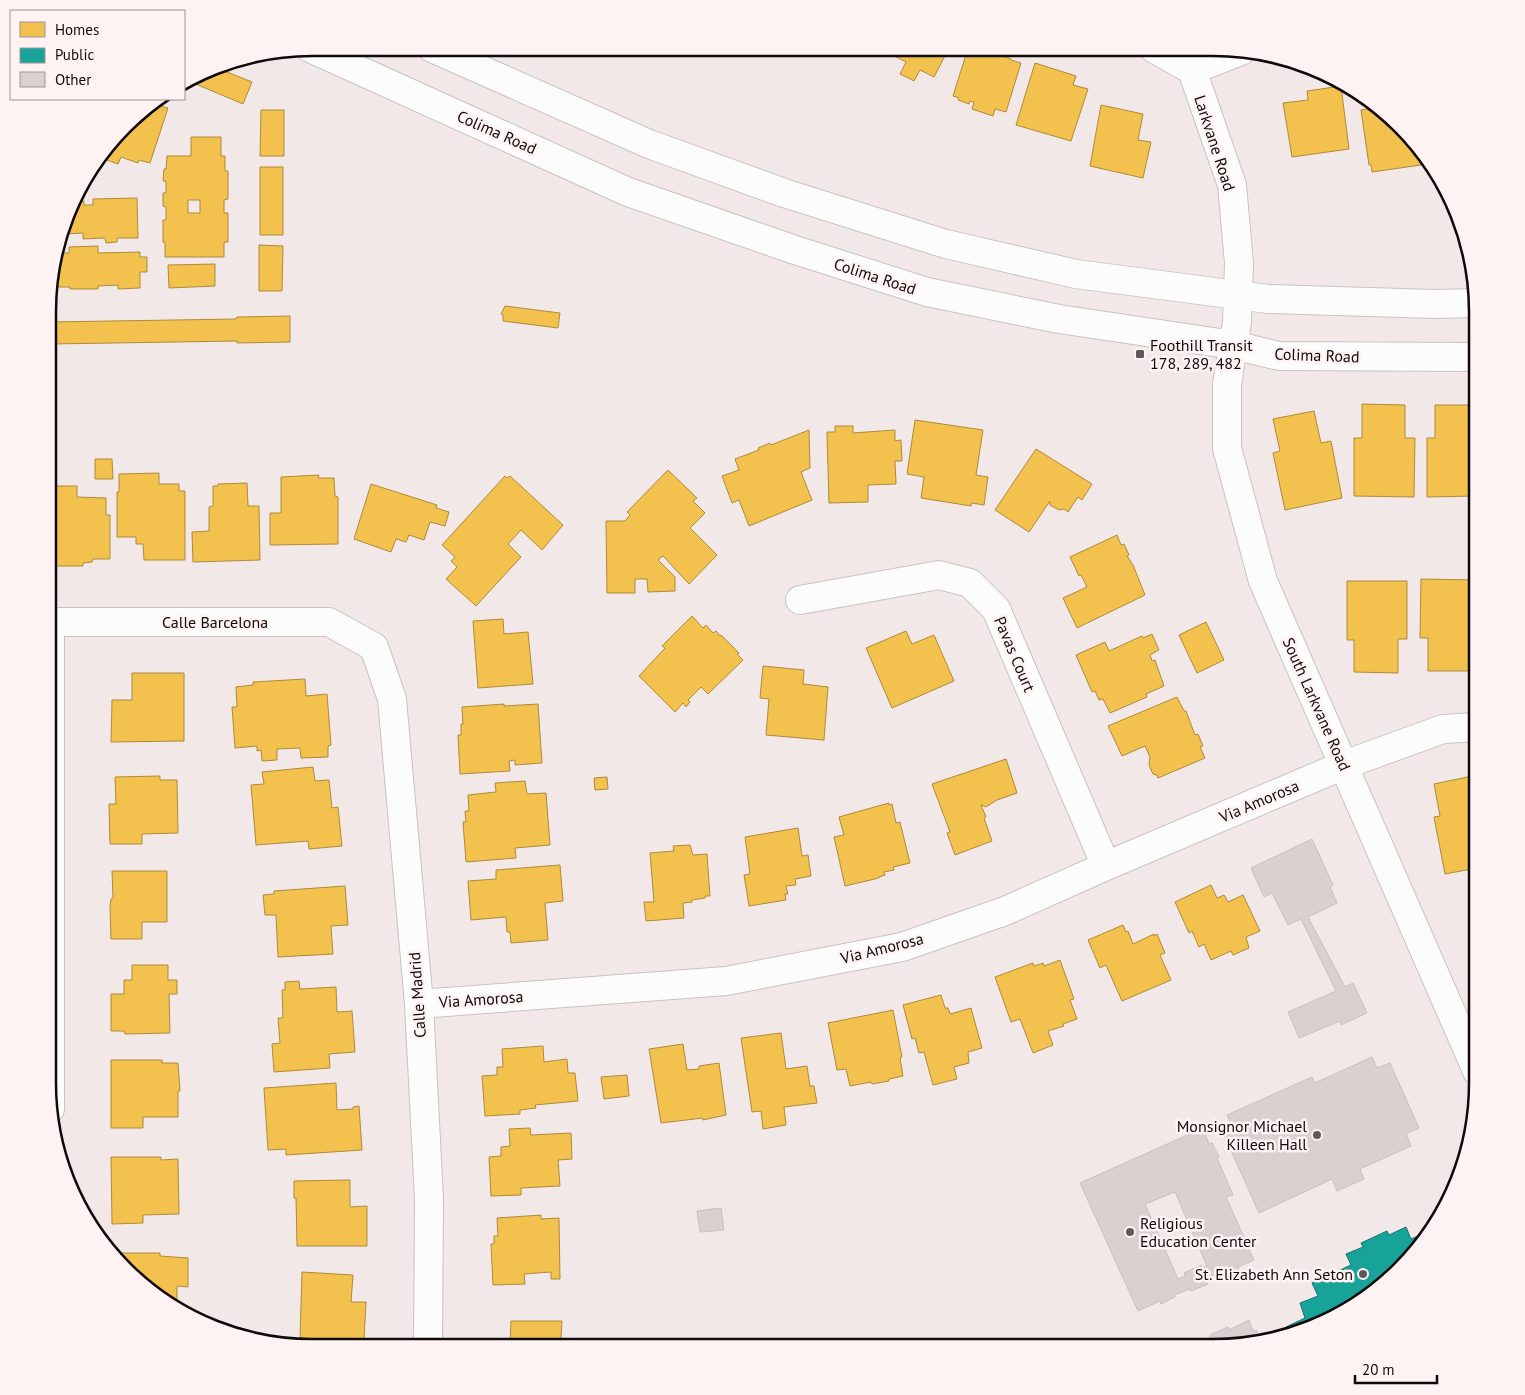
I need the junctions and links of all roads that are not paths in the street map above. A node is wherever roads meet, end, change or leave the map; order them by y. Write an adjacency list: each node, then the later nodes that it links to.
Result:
1 (328, 56): 7 (street, Colima Road)
2 (450, 56): 7 (street, Colima Road)
3 (1167, 56): 5 (street)
4 (1226, 57): 5 (street)
5 (1192, 70): 7 (street, Larkvane Road)
6 (1468, 303): 7 (street, Colima Road)
7 (1236, 321): 8 (street, Colima Road); 13 (street, South Larkvane Road)
8 (1469, 357)
9 (800, 600): 14 (street, Pavas Court)
10 (56, 622): 11 (street, Calle Barcelona)
11 (374, 647): 15 (street, Calle Madrid)
12 (1469, 727): 13 (street, Via Amorosa)
13 (1344, 765): 14 (street, Via Amorosa); 16 (street, South Larkvane Road)
14 (1106, 866): 15 (street, Via Amorosa)
15 (419, 1004): 17 (street, Calle Madrid)
16 (1469, 1050)
17 (428, 1339)

